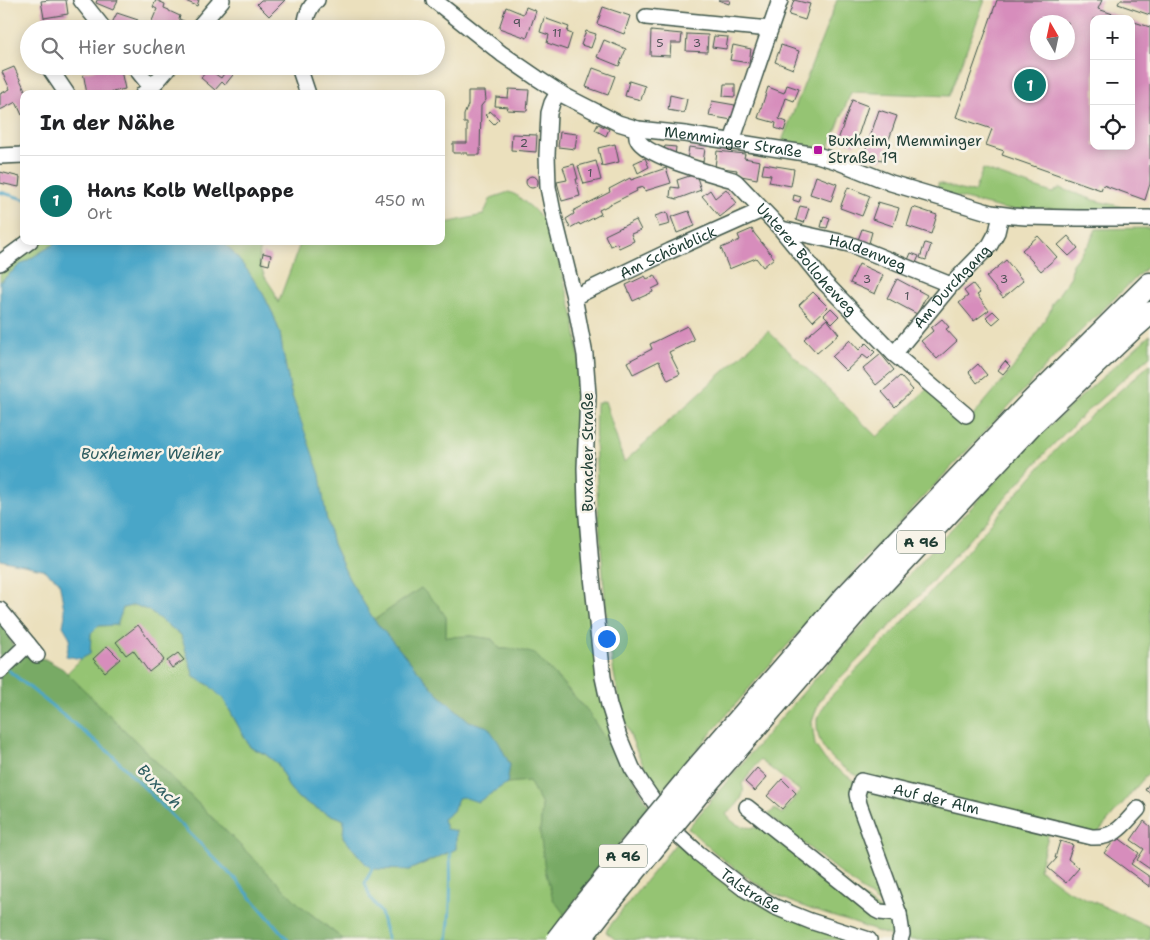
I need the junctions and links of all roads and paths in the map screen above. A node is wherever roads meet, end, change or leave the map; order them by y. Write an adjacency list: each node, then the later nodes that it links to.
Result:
1 (80, 0): 7 (street)
2 (221, 0): 8 (street)
3 (317, 0): 9 (street)
4 (434, 0): 19 (street, Memminger Straße)
5 (780, 0): 10 (street)
6 (646, 18): 10 (street)
7 (97, 20)
8 (204, 20)
9 (306, 20)
10 (770, 29): 21 (street)
11 (54, 75): 15 (street)
12 (139, 75): 16 (street)
13 (162, 75): 17 (street)
14 (302, 75): 18 (street)
15 (64, 90)
16 (146, 90)
17 (148, 90)
18 (307, 90)
19 (558, 92): 20 (street, Memminger Straße); 32 (street, Buxacher Straße)
20 (638, 129): 21 (street, Memminger Straße); 24 (street, Unterer Bolloheweg)
21 (732, 141): 25 (street, Memminger Straße)
22 (20, 155): 23 (street)
23 (0, 156)
24 (762, 210): 27 (street, Unterer Bolloheweg); 32 (street, Am Schönblick)
25 (1000, 215): 26 (street, Memminger Straße); 31 (street, Am Durchgang)
26 (1150, 218)
27 (781, 229): 31 (street, Haldenweg); 34 (street, Unterer Bolloheweg)
28 (25, 245): 29 (street)
29 (0, 263)
30 (1150, 284): 38 (highway, A 96)
31 (951, 285): 34 (street, Am Durchgang)
32 (574, 297): 39 (street, Buxacher Straße)
33 (1150, 313): 38 (highway, A 96)
34 (894, 354): 35 (street, Unterer Bolloheweg)
35 (966, 414)
36 (0, 610): 37 (street)
37 (0, 671)
38 (699, 779): 43 (highway, A 96, bridge); 44 (highway, A 96, bridge)
39 (656, 806): 45 (street, Talstraße)
40 (747, 807): 42 (street)
41 (1138, 808): 42 (street, Auf der Alm)
42 (899, 914): 46 (street, Auf der Alm)
43 (557, 940)
44 (579, 940)
45 (869, 940)
46 (900, 940)

